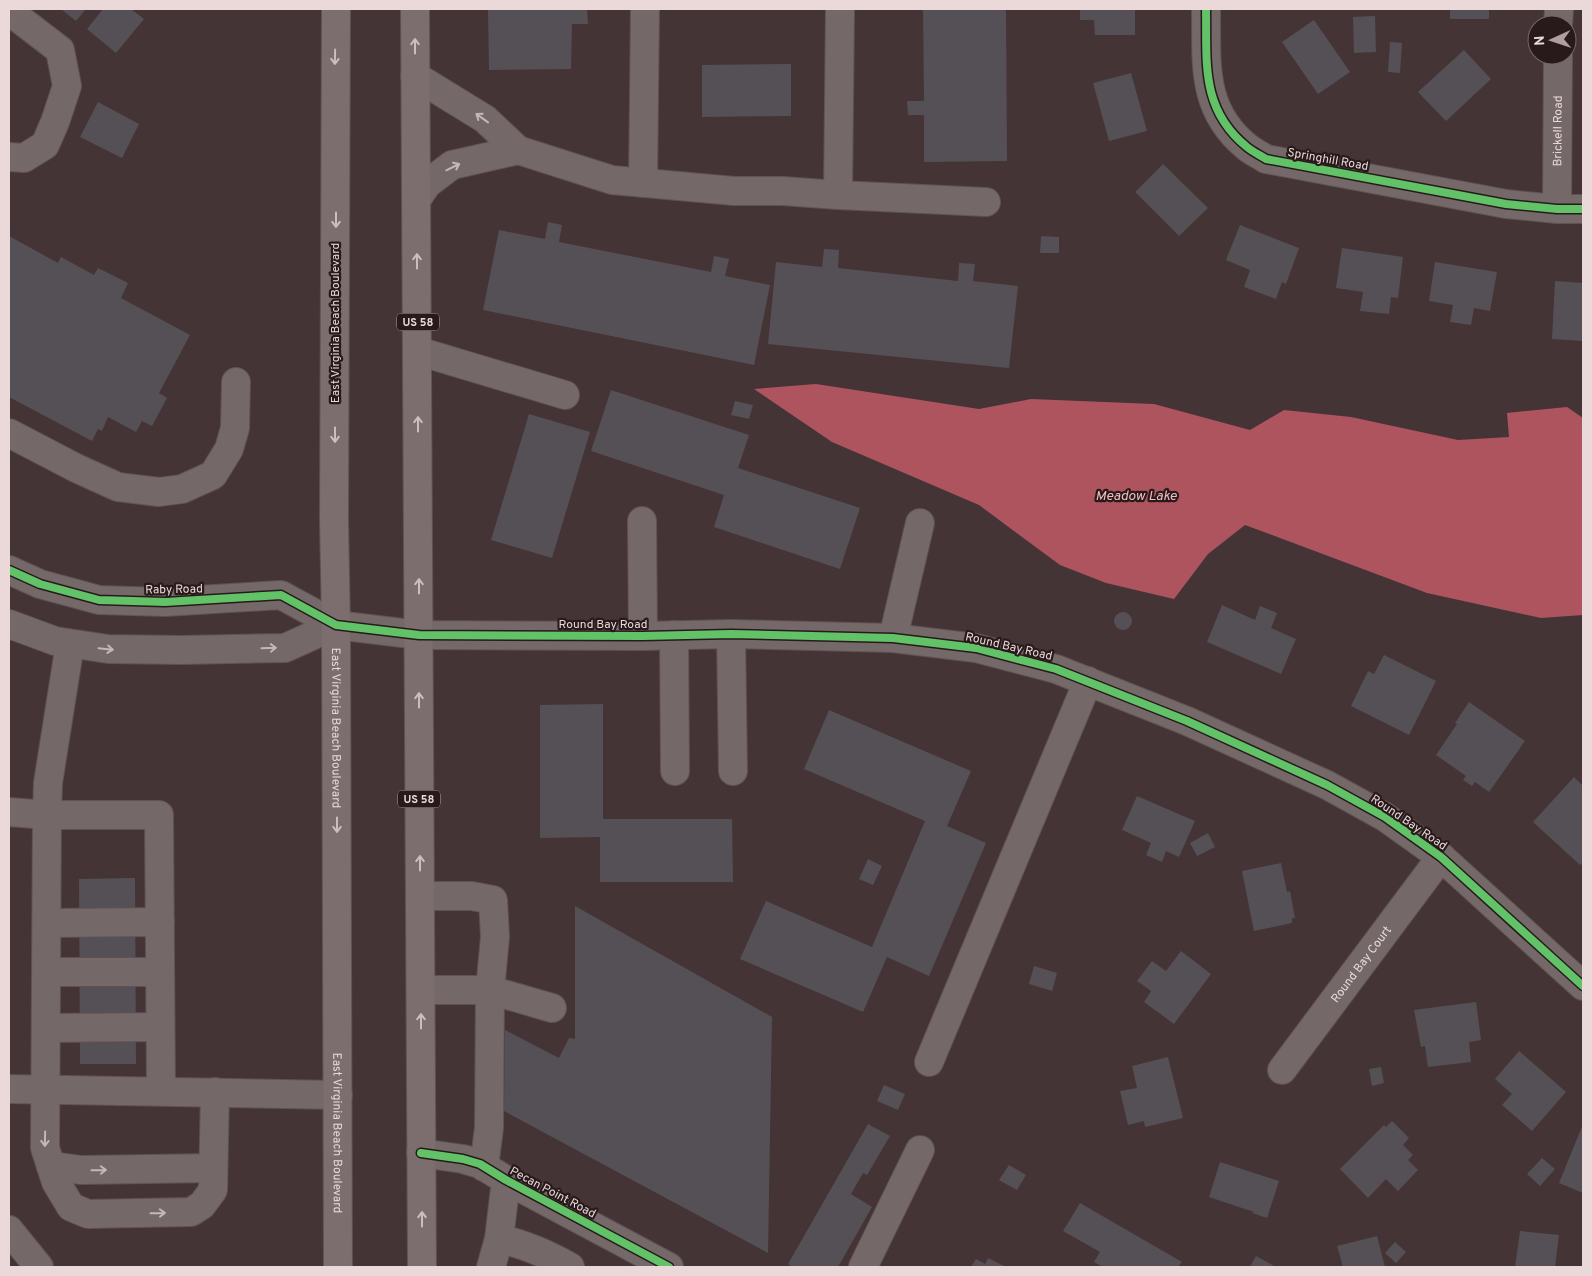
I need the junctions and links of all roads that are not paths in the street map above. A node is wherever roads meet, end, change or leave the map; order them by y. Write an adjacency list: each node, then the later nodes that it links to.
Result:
1 (336, 9): 24 (main road, East Virginia Beach Boulevard, one-way to 24)
2 (415, 9): 8 (main road, US 58, one-way to 2)
3 (645, 9): 11 (street)
4 (840, 9): 12 (street)
5 (1206, 9): 15 (street, Springhill Road)
6 (9, 11): 10 (street)
7 (1559, 65): 15 (street, Brickell Road)
8 (415, 76): 9 (street, one-way to 8); 13 (main road, US 58)
9 (518, 150): 11 (street); 13 (street, one-way to 9)
10 (9, 157)
11 (643, 183): 12 (street)
12 (838, 195): 14 (street)
13 (417, 199): 16 (main road, US 58, one-way to 13)
14 (986, 202)
15 (1570, 209)
16 (418, 351): 18 (street); 26 (main road, US 58, one-way to 16)
17 (236, 382): 19 (street)
18 (565, 395)
19 (9, 433)
20 (642, 521): 28 (street)
21 (920, 523): 29 (street)
22 (9, 570): 24 (street, Raby Road)
23 (9, 624): 30 (street)
24 (336, 625): 26 (street, Round Bay Road); 30 (street, one-way to 24); 54 (main road, East Virginia Beach Boulevard, one-way to 54)
25 (731, 634): 27 (street, Round Bay Road); 29 (street, Round Bay Road); 33 (street)
26 (418, 635): 28 (street, Round Bay Road); 37 (main road, US 58, one-way to 26)
27 (674, 635): 28 (street, Round Bay Road); 32 (street)
28 (643, 636)
29 (892, 638): 31 (street, Round Bay Road)
30 (70, 644): 35 (street)
31 (1088, 681): 36 (street, Round Bay Road); 48 (street)
32 (675, 771)
33 (733, 771)
34 (9, 812): 35 (street)
35 (47, 815): 38 (street); 39 (street)
36 (1441, 856): 42 (street, Round Bay Road); 49 (street, Round Bay Court)
37 (420, 896): 43 (main road, US 58); 44 (street)
38 (47, 922): 39 (street); 40 (street)
39 (160, 922): 41 (street)
40 (47, 972): 41 (street); 47 (street)
41 (160, 972): 46 (street)
42 (1583, 986)
43 (421, 990): 44 (street); 56 (main road, US 58, one-way to 43)
44 (490, 990): 45 (street); 59 (street)
45 (552, 1008)
46 (160, 1027): 47 (street); 52 (street)
47 (46, 1028): 51 (street)
48 (929, 1062)
49 (1282, 1070)
50 (9, 1090): 51 (street)
51 (46, 1090): 52 (street); 57 (street, one-way to 57)
52 (161, 1091): 53 (street)
53 (215, 1092): 54 (street); 58 (street)
54 (338, 1095): 63 (main road, East Virginia Beach Boulevard)
55 (920, 1150): 68 (street)
56 (421, 1153): 59 (street, Pecan Point Road); 64 (main road, US 58, one-way to 56)
57 (50, 1166): 58 (street, one-way to 58); 58 (street, one-way to 58)
58 (213, 1168)
59 (495, 1173): 61 (street); 67 (street, Pecan Point Road)
60 (9, 1230): 62 (street)
61 (499, 1238): 65 (street); 66 (street)
62 (39, 1267)
63 (338, 1267)
64 (422, 1267)
65 (491, 1267)
66 (570, 1267)
67 (669, 1267)
68 (863, 1267)

